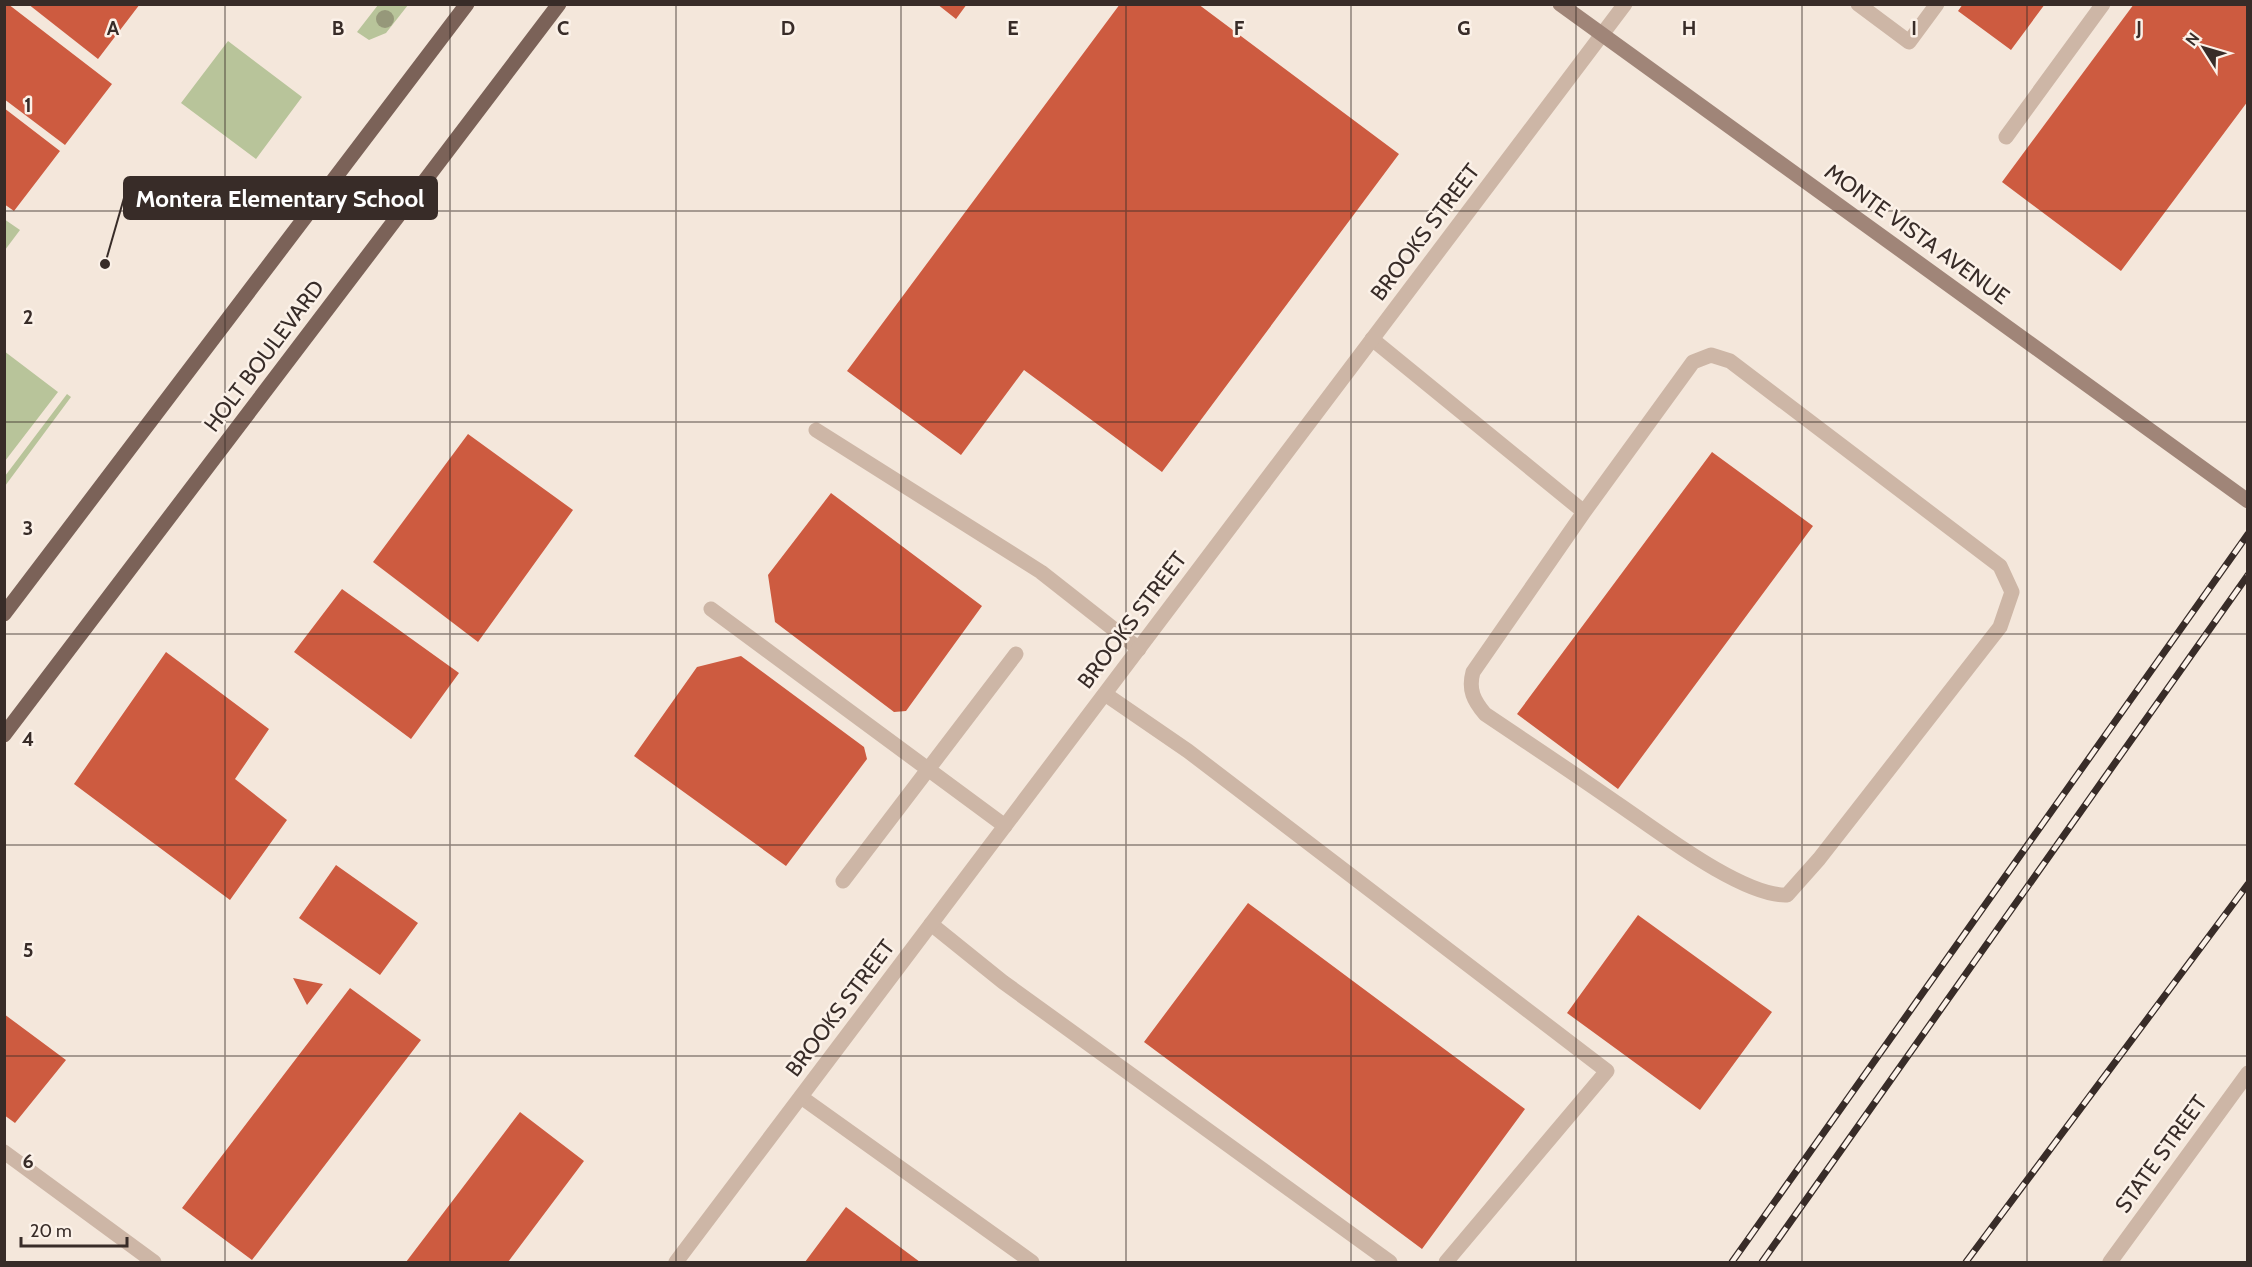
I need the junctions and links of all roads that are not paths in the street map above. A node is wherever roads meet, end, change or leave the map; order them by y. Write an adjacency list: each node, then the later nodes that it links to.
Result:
1 (467, 4): 15 (main road)
2 (559, 4): 19 (main road, HOLT BOULEVARD)
3 (1560, 4): 8 (main road, MONTE VISTA AVENUE)
4 (1625, 4): 8 (street, BROOKS STREET)
5 (1858, 4): 6 (street)
6 (1937, 4)
7 (2103, 4): 9 (street)
8 (1602, 35): 10 (street, BROOKS STREET); 12 (main road, MONTE VISTA AVENUE)
9 (2006, 137)
10 (1372, 339): 13 (street); 16 (street, BROOKS STREET)
11 (816, 430): 16 (street)
12 (2247, 501)
13 (1584, 512): 13 (street)
14 (711, 609): 20 (street)
15 (4, 614)
16 (1139, 649): 18 (street, BROOKS STREET)
17 (1016, 654): 20 (street)
18 (1105, 694): 21 (street, BROOKS STREET); 31 (street)
19 (4, 735)
20 (928, 769): 21 (street); 22 (street)
21 (1005, 826): 23 (street, BROOKS STREET)
22 (843, 881)
23 (931, 924): 25 (street, BROOKS STREET); 30 (street)
24 (2247, 1073): 32 (street, STATE STREET)
25 (801, 1097): 28 (street, BROOKS STREET); 29 (street)
26 (4, 1152): 27 (street)
27 (154, 1263)
28 (676, 1263)
29 (1032, 1263)
30 (1390, 1263)
31 (1446, 1263)
32 (2110, 1263)

